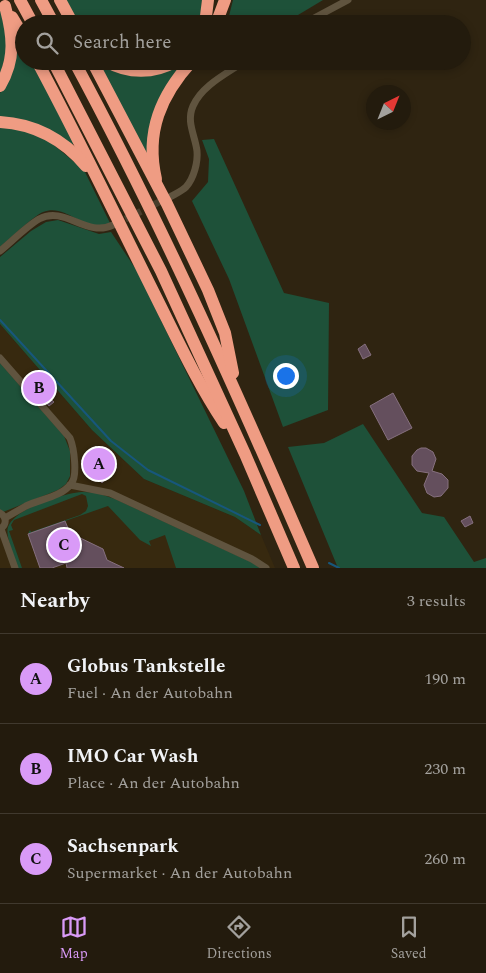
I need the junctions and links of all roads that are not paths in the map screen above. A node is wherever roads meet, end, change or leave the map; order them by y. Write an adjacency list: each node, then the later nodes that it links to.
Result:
1 (20, 0): 8 (highway)
2 (41, 0): 9 (highway)
3 (60, 0): 10 (highway)
4 (208, 0): 11 (highway)
5 (225, 0): 12 (highway)
6 (348, 0): 13 (street)
7 (3, 3): 14 (highway); 23 (highway)
8 (28, 15)
9 (49, 15)
10 (68, 15)
11 (206, 15)
12 (219, 15)
13 (320, 15)
14 (15, 23)
15 (42, 70): 25 (highway)
16 (58, 70): 31 (highway)
17 (79, 70): 30 (highway)
18 (97, 70): 26 (highway)
19 (135, 70): 20 (highway)
20 (151, 70)
21 (184, 70): 26 (highway)
22 (232, 70): 26 (street)
23 (0, 86)
24 (0, 122): 25 (highway)
25 (99, 183): 27 (highway)
26 (165, 196): 30 (highway)
27 (117, 223): 28 (street); 31 (highway)
28 (0, 252)
29 (0, 358): 32 (street)
30 (238, 395): 38 (highway)
31 (245, 454): 37 (highway)
32 (70, 485): 33 (street); 36 (street)
33 (2, 515): 34 (street)
34 (0, 529): 35 (street)
35 (14, 568)
36 (266, 568)
37 (294, 568)
38 (314, 568)

